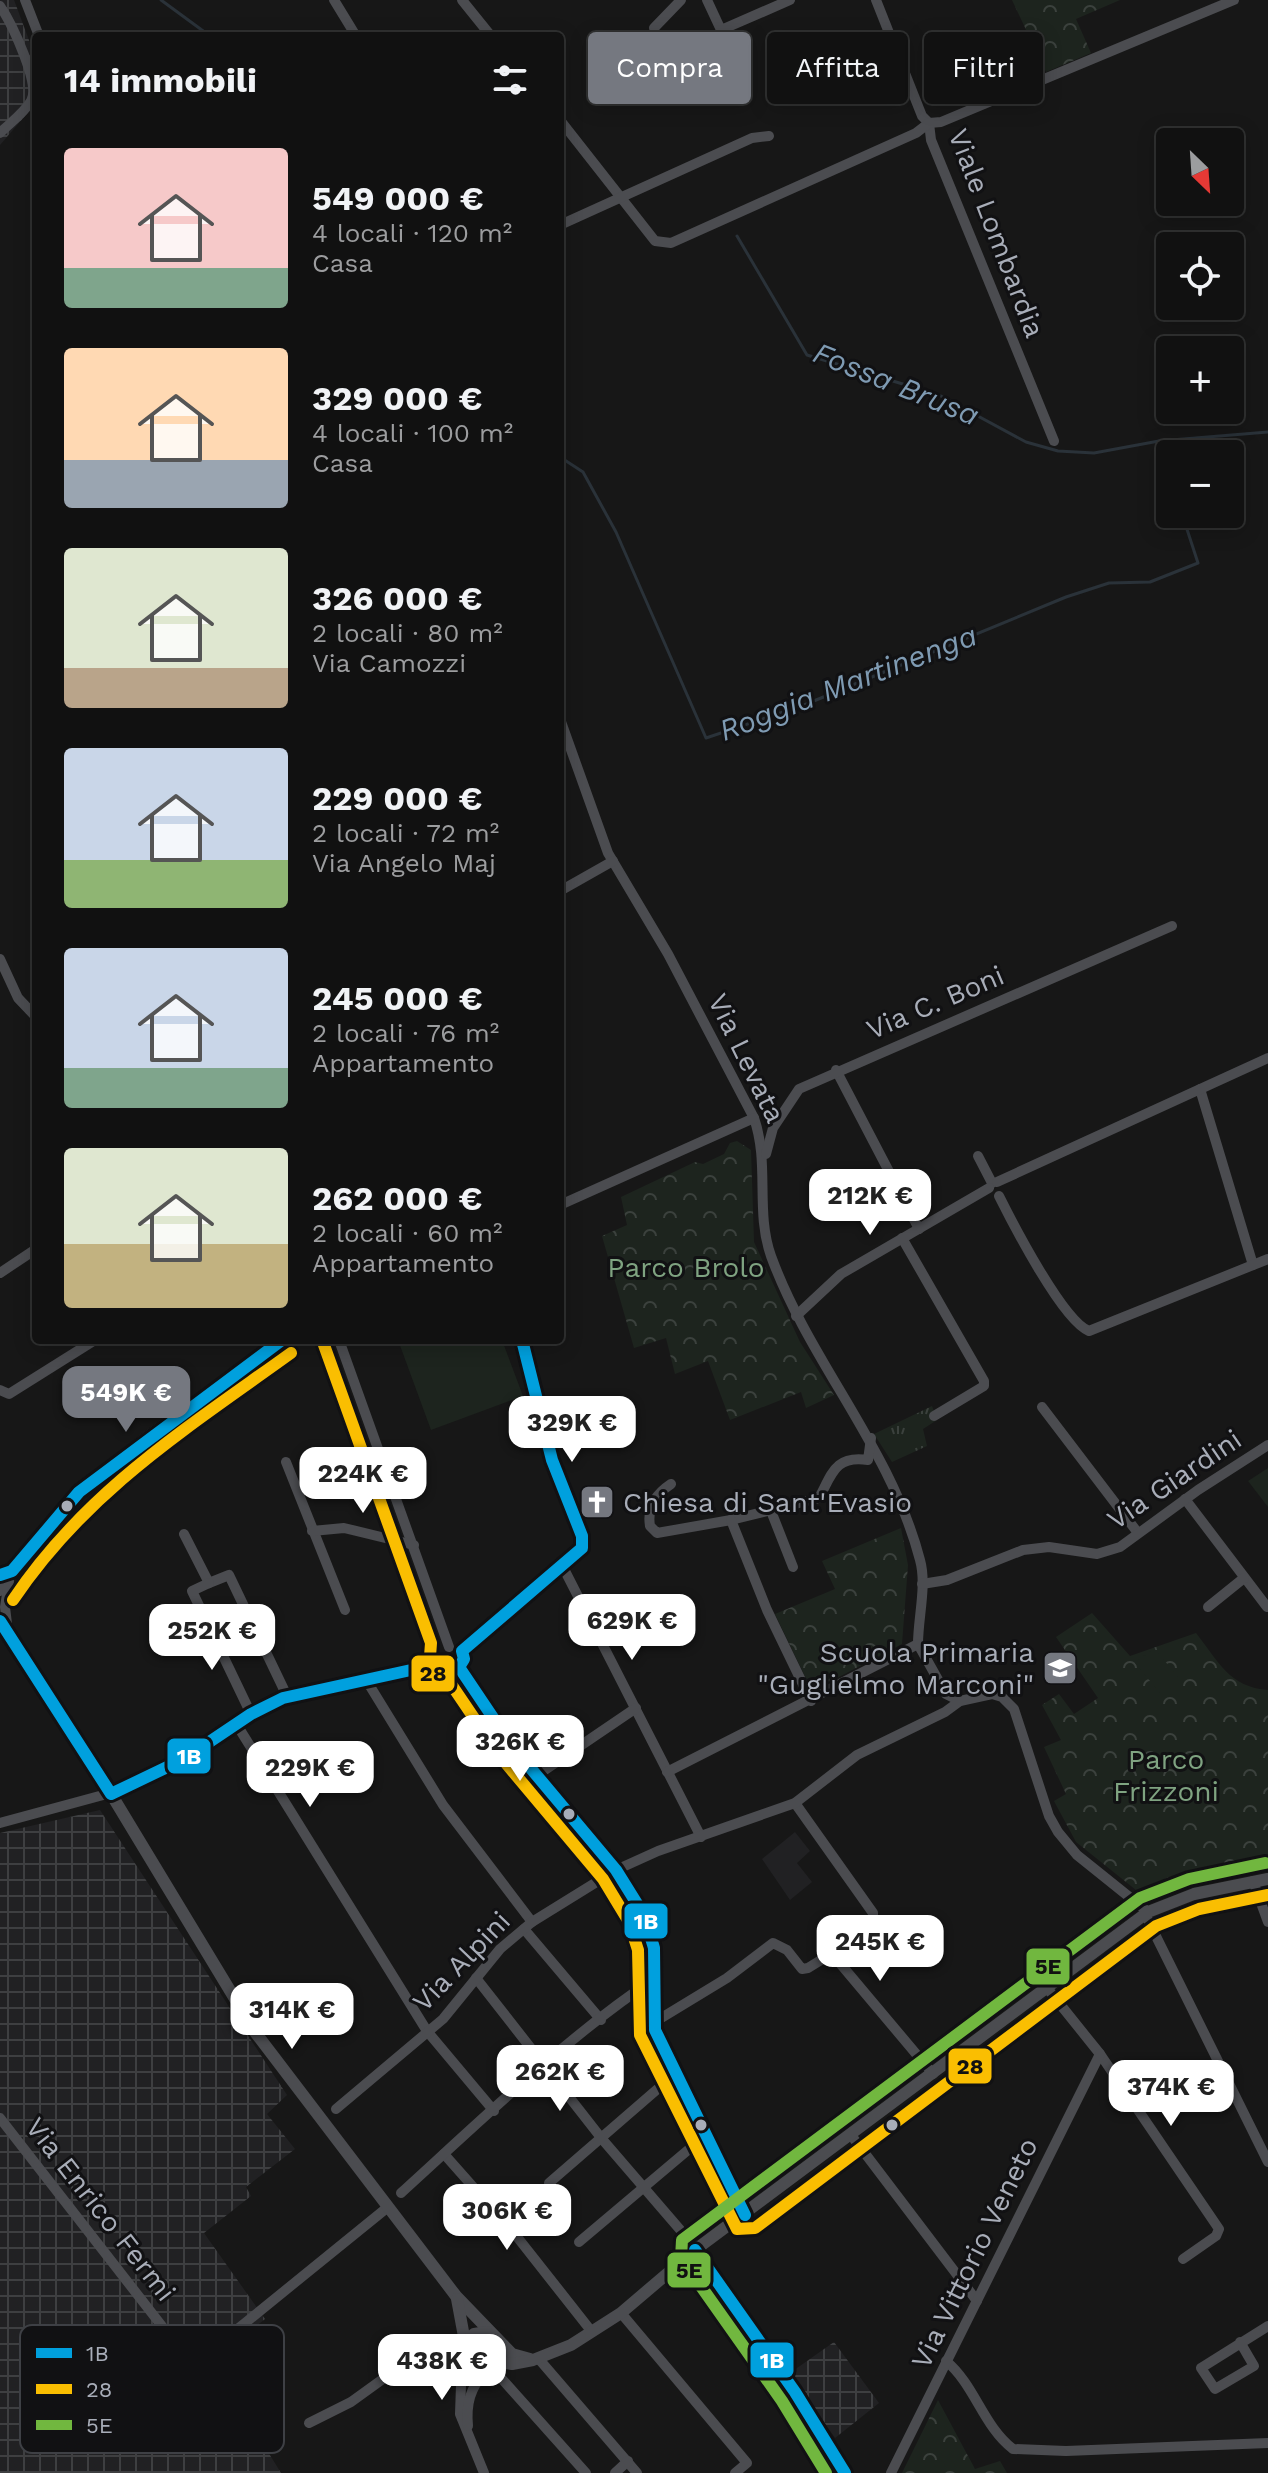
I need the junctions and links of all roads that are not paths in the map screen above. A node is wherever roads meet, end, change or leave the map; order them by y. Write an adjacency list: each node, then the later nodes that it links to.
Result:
1 (25, 0): 11 (street)
2 (334, 0): 12 (street)
3 (462, 0): 13 (street)
4 (681, 0): 10 (street)
5 (707, 0): 6 (street)
6 (790, 0)
7 (876, 0): 16 (street, Viale Lombardia)
8 (1234, 0): 16 (street)
9 (0, 6): 14 (street)
10 (654, 28)
11 (37, 32)
12 (354, 32)
13 (488, 32)
14 (32, 86)
15 (32, 98): 18 (street)
16 (929, 123): 20 (street); 22 (street, Viale Lombardia)
17 (564, 125): 20 (street)
18 (0, 133)
19 (769, 136): 20 (street)
20 (621, 198): 21 (street)
21 (564, 223)
22 (1054, 441)
23 (564, 730): 24 (street, Via Levata)
24 (613, 861): 25 (street); 32 (street, Via Levata)
25 (564, 889)
26 (1172, 926): 30 (street, Via C. Boni)
27 (0, 959): 28 (street)
28 (32, 1013)
29 (1268, 1058): 31 (street)
30 (836, 1070): 34 (street, Via C. Boni); 37 (street)
31 (1200, 1089): 35 (street); 41 (street)
32 (754, 1118): 34 (street, Via Levata); 36 (street)
33 (978, 1156): 35 (street)
34 (764, 1168): 43 (street, Via Levata)
35 (996, 1190): 37 (street); 41 (street)
36 (564, 1203)
37 (919, 1229): 38 (street)
38 (902, 1238): 43 (street); 50 (street)
39 (32, 1252): 42 (street)
40 (1268, 1259): 41 (street)
41 (1253, 1265)
42 (0, 1273)
43 (796, 1316): 51 (street, Via Levata)
44 (89, 1344): 48 (street)
45 (277, 1344): 66 (street)
46 (340, 1344): 63 (street)
47 (523, 1344): 64 (street)
48 (0, 1390)
49 (1042, 1407): 61 (street)
50 (934, 1416)
51 (871, 1438): 53 (street); 55 (street, Via Levata)
52 (1268, 1445): 57 (street, Via Giardini)
53 (868, 1460): 55 (street); 58 (street)
54 (286, 1462): 60 (street)
55 (886, 1466): 70 (street, Via Levata)
56 (671, 1484): 59 (street)
57 (1185, 1499): 61 (street, Via Giardini); 68 (street)
58 (771, 1511): 59 (street); 65 (street)
59 (731, 1520): 84 (street)
60 (312, 1531): 63 (street); 74 (street)
61 (1138, 1533): 70 (street, Via Giardini)
62 (184, 1534): 69 (street)
63 (414, 1545): 78 (street)
64 (563, 1567): 79 (street); 86 (street)
65 (793, 1567)
66 (12, 1571): 67 (street); 71 (street); 76 (street)
67 (0, 1575)
68 (1244, 1578): 72 (street); 73 (street)
69 (209, 1583): 83 (street); 87 (street)
70 (922, 1584): 77 (street, Via Levata)
71 (0, 1591)
72 (1208, 1607)
73 (1267, 1607)
74 (345, 1610)
75 (0, 1621): 76 (street)
76 (9, 1635): 91 (street)
77 (918, 1644): 84 (street); 85 (street)
78 (449, 1647): 79 (street); 80 (street)
79 (462, 1651): 81 (street)
80 (443, 1663): 81 (street); 82 (street)
81 (459, 1667): 90 (street)
82 (365, 1678): 83 (street); 100 (street)
83 (287, 1696): 87 (street)
84 (811, 1701): 89 (street)
85 (960, 1701): 92 (street, Via Alpini); 98 (street)
86 (636, 1708): 89 (street); 90 (street)
87 (251, 1714): 88 (street)
88 (237, 1725): 91 (street); 107 (street)
89 (667, 1772): 94 (street)
90 (536, 1776): 95 (street)
91 (111, 1794): 93 (street); 123 (street)
92 (795, 1803): 94 (street, Via Alpini); 101 (street)
93 (0, 1823)
94 (701, 1837): 95 (street, Via Alpini)
95 (616, 1870): 100 (street, Via Alpini); 103 (street)
96 (1268, 1879): 97 (street)
97 (1253, 1881): 98 (street); 99 (street)
98 (1147, 1913): 104 (street); 119 (street)
99 (1268, 1922)
100 (528, 1925): 102 (street, Via Alpini); 105 (street)
101 (833, 1955): 106 (street); 111 (street)
102 (476, 1978): 107 (street, Via Alpini); 109 (street)
103 (654, 1979): 105 (street); 106 (street)
104 (1047, 1988): 108 (street); 111 (street)
105 (601, 2020): 109 (street)
106 (653, 2023): 110 (street)
107 (427, 2031): 112 (street, Via Alpini); 113 (street)
108 (1100, 2054): 127 (street); 129 (street, Via Vittorio Veneto)
109 (546, 2066): 113 (street); 117 (street)
110 (676, 2073): 115 (street); 117 (street)
111 (933, 2074): 116 (street)
112 (336, 2109)
113 (494, 2111): 118 (street)
114 (0, 2118): 131 (street, Via Enrico Fermi)
115 (707, 2134): 121 (street); 124 (street)
116 (851, 2135): 124 (street); 129 (street)
117 (602, 2139): 120 (street); 121 (street)
118 (444, 2154): 122 (street); 135 (street)
119 (1268, 2162)
120 (549, 2183)
121 (643, 2188): 125 (street); 126 (street)
122 (401, 2193)
123 (388, 2207): 128 (street); 132 (street, Via Enrico Fermi)
124 (745, 2215): 126 (street)
125 (579, 2242)
126 (695, 2250): 130 (street); 151 (street)
127 (1183, 2259)
128 (456, 2296): 134 (street); 138 (street)
129 (977, 2301): 140 (street, Via Vittorio Veneto)
130 (621, 2313): 135 (street); 150 (street)
131 (161, 2325)
132 (243, 2325)
133 (1268, 2326): 136 (street)
134 (487, 2332): 137 (street); 138 (street)
135 (592, 2332): 139 (street)
136 (1240, 2342): 136 (street)
137 (501, 2343): 139 (street); 141 (street)
138 (463, 2348): 141 (street); 142 (street); 144 (street)
139 (536, 2359): 141 (street); 145 (street)
140 (946, 2361): 143 (street); 152 (street, Via Vittorio Veneto)
141 (493, 2368): 144 (street); 147 (street)
142 (309, 2423)
143 (1268, 2443)
144 (470, 2444): 146 (street)
145 (628, 2461): 148 (street); 149 (street)
146 (484, 2473)
147 (586, 2473)
148 (615, 2473)
149 (637, 2473)
150 (735, 2473)
151 (845, 2473)
152 (891, 2473)

